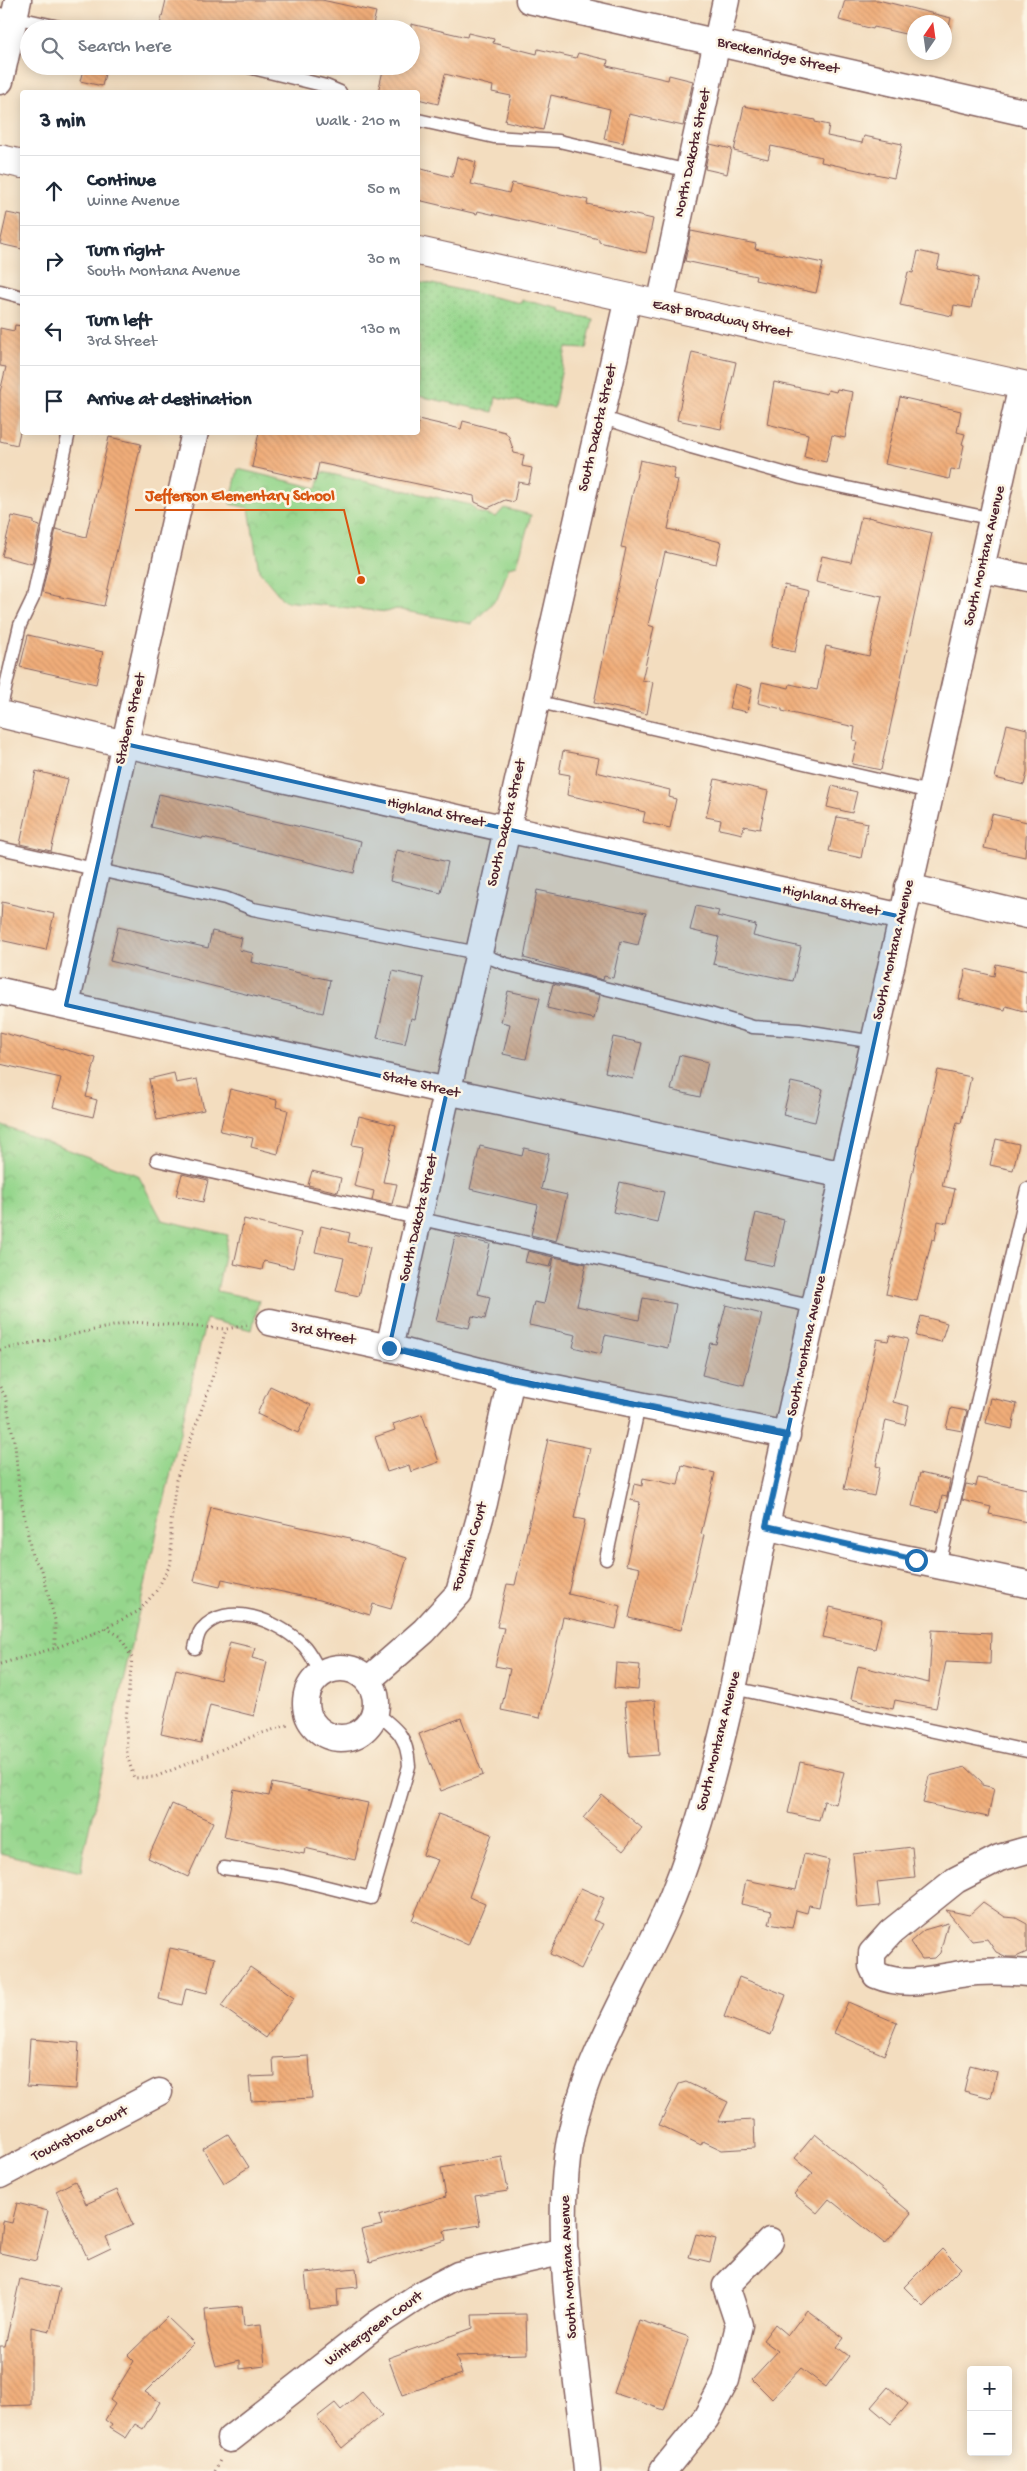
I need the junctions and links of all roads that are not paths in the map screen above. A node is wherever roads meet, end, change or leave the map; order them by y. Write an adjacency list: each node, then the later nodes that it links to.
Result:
1 (530, 0): 5 (street, Breckenridge Street)
2 (726, 0): 5 (street, North Dakota Street)
3 (10, 11): 4 (lane); 7 (street)
4 (39, 20)
5 (717, 42): 9 (street, Breckenridge Street); 13 (street, North Dakota Street)
6 (281, 75): 8 (lane)
7 (0, 81)
8 (335, 90)
9 (1027, 113)
10 (420, 120): 13 (lane)
11 (0, 159): 12 (street)
12 (20, 164)
13 (689, 171): 18 (street, North Dakota Street)
14 (420, 251): 17 (street, East Broadway Street)
15 (0, 291): 16 (lane)
16 (20, 296)
17 (628, 298): 18 (street, East Broadway Street); 20 (street, South Dakota Street)
18 (660, 306): 19 (street, East Broadway Street)
19 (1026, 379): 23 (street, South Montana Avenue)
20 (601, 417): 23 (lane); 26 (street, South Dakota Street)
21 (68, 435): 27 (lane)
22 (194, 435): 28 (street, Stabern Street)
23 (993, 519): 24 (street, South Montana Avenue)
24 (982, 569): 25 (street); 29 (street, South Montana Avenue)
25 (1027, 578)
26 (535, 701): 29 (lane); 30 (street, South Dakota Street)
27 (0, 712): 28 (street, Highland Street)
28 (125, 744): 30 (street, Highland Street); 32 (street, Stabern Street)
29 (930, 792): 33 (street, South Montana Avenue)
30 (506, 828): 35 (street, Highland Street); 36 (street, South Dakota Street)
31 (0, 848): 32 (lane)
32 (97, 870): 36 (lane); 38 (street, Stabern Street)
33 (908, 888): 34 (street); 35 (street, South Montana Avenue)
34 (1027, 915)
35 (902, 917): 39 (street, South Montana Avenue)
36 (478, 953): 39 (lane); 40 (street, South Dakota Street)
37 (0, 991): 38 (street, State Street)
38 (66, 1005): 40 (street, State Street)
39 (874, 1042): 42 (street, South Montana Avenue)
40 (447, 1091): 42 (street, State Street); 44 (street, South Dakota Street)
41 (157, 1160): 44 (lane)
42 (844, 1175): 45 (street, South Montana Avenue)
43 (1027, 1189): 53 (lane)
44 (418, 1219): 45 (lane); 47 (street, South Dakota Street)
45 (815, 1307): 50 (street, South Montana Avenue)
46 (270, 1322): 47 (street, 3rd Street)
47 (389, 1348): 48 (street, 3rd Street)
48 (511, 1378): 49 (street, 3rd Street); 57 (street, Fountain Court)
49 (639, 1405): 50 (street, 3rd Street); 52 (lane)
50 (787, 1435): 51 (street, South Montana Avenue)
51 (766, 1526): 53 (street); 58 (street, South Montana Avenue)
52 (606, 1559)
53 (939, 1565): 54 (street)
54 (1027, 1584)
55 (195, 1648): 56 (lane)
56 (321, 1673): 57 (street); 59 (street)
57 (368, 1680): 59 (street)
58 (733, 1688): 60 (lane); 67 (street, South Montana Avenue)
59 (375, 1712): 62 (lane)
60 (1027, 1751)
61 (1027, 1850): 63 (street)
62 (224, 1868)
63 (1027, 1972)
64 (159, 2092): 65 (street, Touchstone Court)
65 (0, 2175)
66 (770, 2240): 70 (street)
67 (565, 2250): 68 (street, Wintergreen Court); 69 (street, South Montana Avenue)
68 (230, 2439)
69 (587, 2471)
70 (663, 2471)

